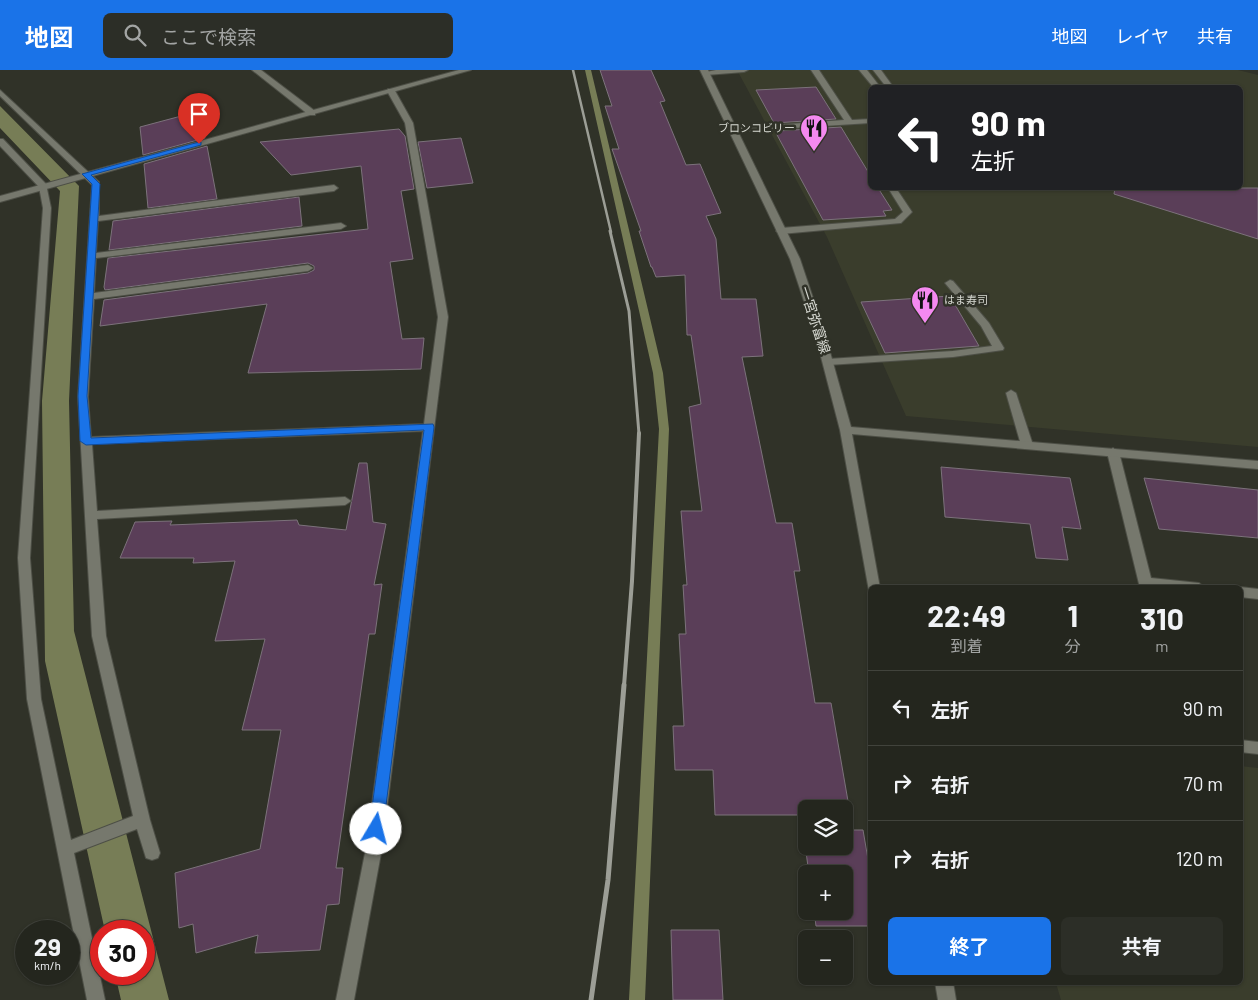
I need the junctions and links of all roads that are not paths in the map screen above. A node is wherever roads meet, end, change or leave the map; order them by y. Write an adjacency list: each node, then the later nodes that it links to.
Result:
1 (256, 70): 12 (street)
2 (467, 70): 10 (street)
3 (744, 70): 7 (street)
4 (815, 70): 14 (street)
5 (863, 70): 8 (street)
6 (877, 70): 9 (street)
7 (705, 72): 15 (street, 一宮弥富線)
8 (876, 85)
9 (889, 85)
10 (391, 91): 12 (street); 31 (street)
11 (0, 92): 17 (street)
12 (312, 113): 17 (street)
13 (868, 121): 14 (street)
14 (849, 122): 15 (street)
15 (734, 130): 24 (street, 一宮弥富線)
16 (0, 141): 18 (street)
17 (81, 176): 18 (street); 22 (street)
18 (47, 185): 21 (street); 46 (street)
19 (334, 188): 22 (street)
20 (893, 190): 24 (street)
21 (0, 199)
22 (93, 219): 25 (street)
23 (340, 226): 25 (street)
24 (781, 231): 29 (street, 一宮弥富線)
25 (91, 256): 28 (street)
26 (308, 268): 28 (street)
27 (950, 283): 29 (street)
28 (89, 297): 33 (street)
29 (828, 362): 32 (street, 一宮弥富線)
30 (1011, 393): 34 (street)
31 (429, 427): 33 (street); 50 (street)
32 (846, 430): 34 (street); 39 (street, 一宮弥富線)
33 (86, 441): 38 (street)
34 (1027, 445): 35 (street)
35 (1112, 452): 36 (street); 40 (street)
36 (1258, 465)
37 (345, 501): 38 (street)
38 (91, 515): 45 (street)
39 (873, 585)
40 (1146, 585)
41 (1243, 592): 42 (street)
42 (1258, 594)
43 (1243, 746): 44 (street)
44 (1258, 748)
45 (136, 822): 46 (street); 47 (street)
46 (73, 846): 49 (street)
47 (152, 853)
48 (944, 985): 51 (street)
49 (96, 1000)
50 (345, 1000)
51 (947, 1000)

